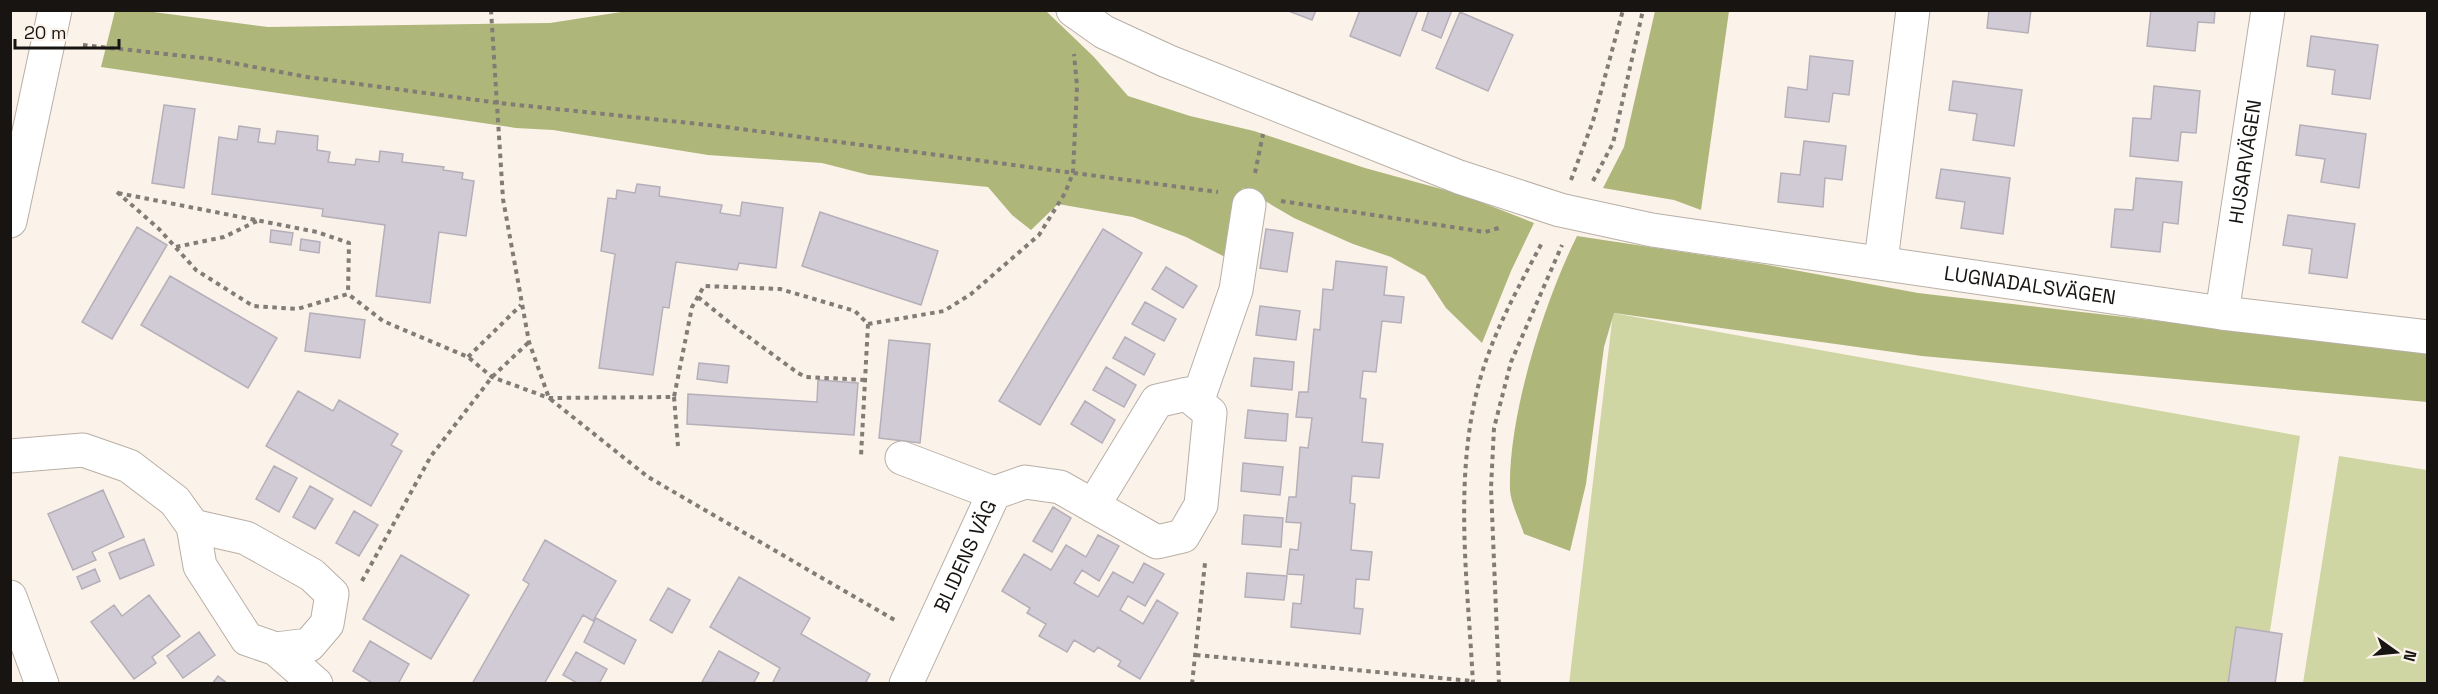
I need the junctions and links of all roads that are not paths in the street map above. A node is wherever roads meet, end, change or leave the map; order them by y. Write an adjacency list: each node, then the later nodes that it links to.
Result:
1 (1912, 10): 7 (street)
2 (2268, 10): 8 (street, HUSARVÄGEN)
3 (1073, 11): 7 (street, LUGNADALSVÄGEN)
4 (52, 26): 6 (street)
5 (1250, 201): 10 (street)
6 (10, 221)
7 (1881, 261): 8 (street, LUGNADALSVÄGEN)
8 (2222, 313): 9 (street, LUGNADALSVÄGEN)
9 (2427, 337)
10 (1197, 402): 14 (street); 14 (street, BLIDENS VÄG)
11 (10, 456): 15 (street)
12 (902, 458): 13 (street)
13 (994, 493): 14 (street, BLIDENS VÄG); 20 (street, BLIDENS VÄG)
14 (1094, 506)
15 (193, 526): 17 (street); 17 (street)
16 (10, 597): 18 (street)
17 (276, 649): 19 (street)
18 (42, 684)
19 (316, 684)
20 (906, 684)

